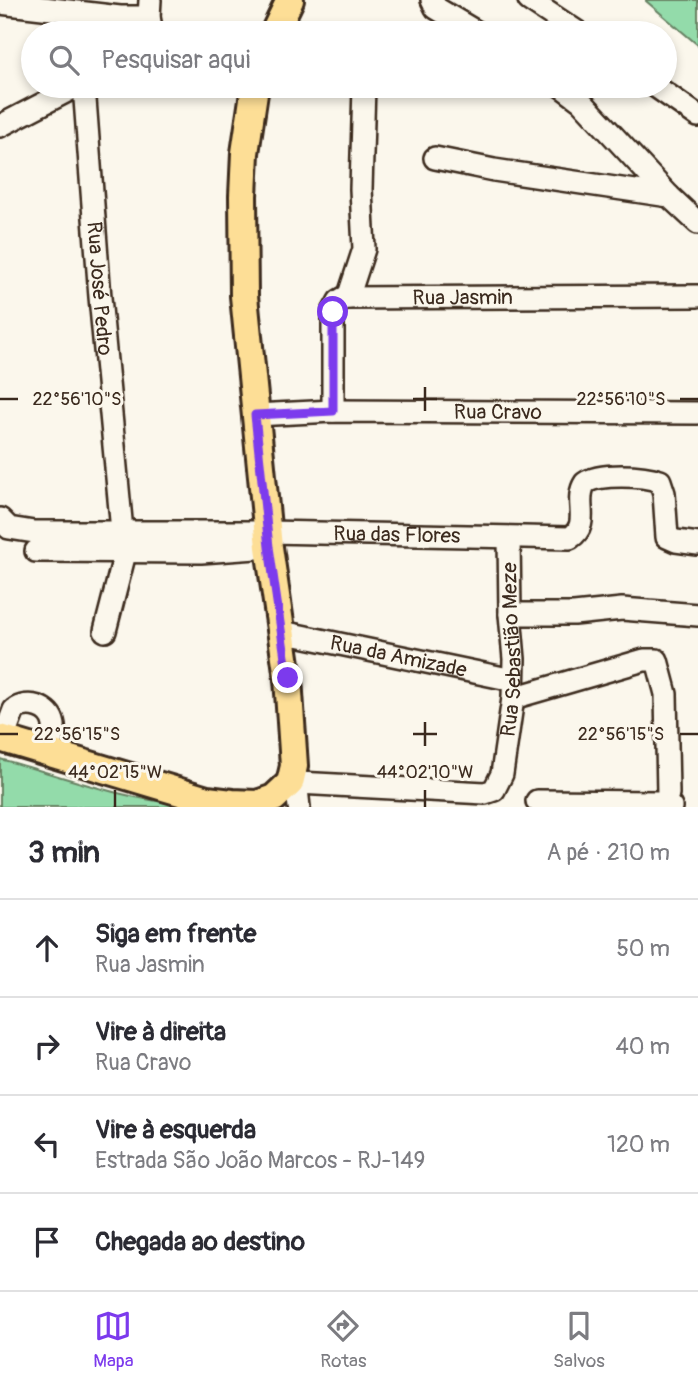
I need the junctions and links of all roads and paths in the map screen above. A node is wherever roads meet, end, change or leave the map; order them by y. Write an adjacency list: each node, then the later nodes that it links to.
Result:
1 (289, 0): 6 (main road)
2 (432, 0): 7 (street)
3 (529, 0): 8 (street)
4 (0, 3): 5 (street)
5 (151, 17)
6 (279, 21)
7 (458, 21)
8 (561, 21)
9 (53, 98): 16 (street)
10 (85, 98): 26 (street, Rua José Pedro)
11 (254, 98): 24 (main road)
12 (364, 98): 21 (street)
13 (577, 98): 18 (street)
14 (672, 98): 15 (street)
15 (698, 116)
16 (0, 125)
17 (435, 158): 18 (street)
18 (669, 196): 19 (street)
19 (698, 223)
20 (698, 296): 21 (street, Rua Jasmin)
21 (348, 298): 22 (street)
22 (333, 411): 23 (street, Rua Cravo); 24 (street, Rua Cravo)
23 (698, 413)
24 (255, 415): 28 (main road)
25 (0, 520): 26 (street, Rua das Flores)
26 (122, 531): 28 (street, Rua das Flores)
27 (509, 538): 28 (street, Rua das Flores); 29 (street, Rua das Flores); 32 (street, Rua Sebastião Meze)
28 (268, 539): 31 (street); 35 (main road)
29 (698, 544)
30 (36, 551): 31 (street)
31 (125, 553): 34 (street)
32 (510, 614): 33 (street); 36 (street, Rua Sebastião Meze)
33 (698, 615)
34 (105, 631)
35 (282, 632): 36 (street, Rua da Amizade); 39 (main road)
36 (513, 689): 39 (street, Rua Sebastião Meze); 41 (street)
37 (1, 739): 38 (main road); 38 (street)
38 (47, 752): 39 (main road)
39 (296, 775): 42 (street)
40 (537, 801): 41 (street)
41 (670, 801)
42 (299, 807)

